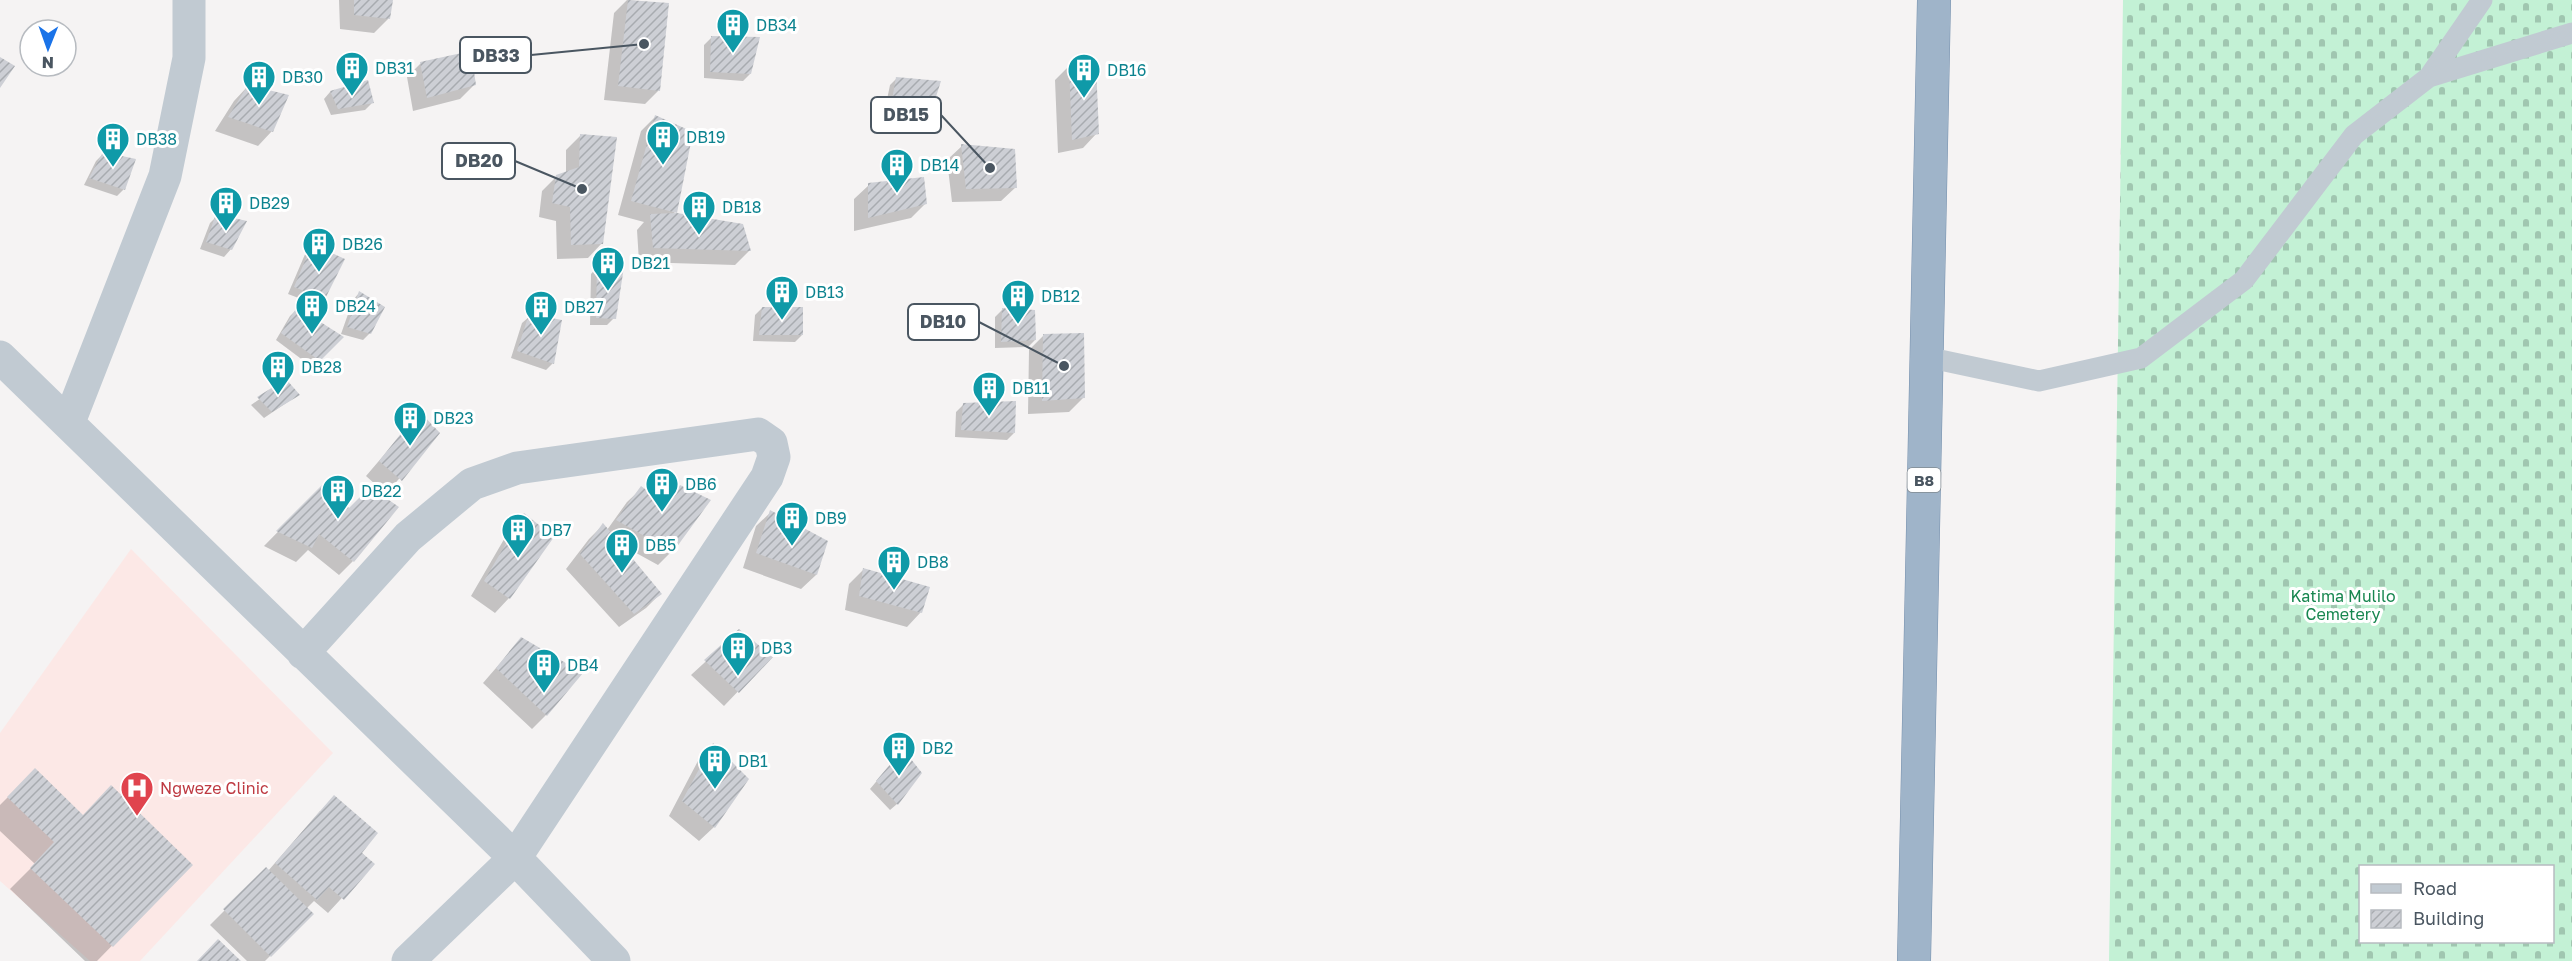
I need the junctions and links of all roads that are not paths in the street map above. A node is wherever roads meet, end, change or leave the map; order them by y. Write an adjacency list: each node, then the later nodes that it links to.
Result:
1 (189, 0): 8 (street)
2 (1934, 0): 7 (highway, B8)
3 (2482, 0): 5 (lane)
4 (2572, 33): 5 (lane)
5 (2429, 77): 7 (lane)
6 (0, 357): 8 (street)
7 (1926, 357): 13 (highway, B8)
8 (69, 422): 9 (street)
9 (303, 653): 10 (street); 10 (street)
10 (515, 858): 11 (street); 12 (street)
11 (408, 961)
12 (614, 961)
13 (1914, 961)

